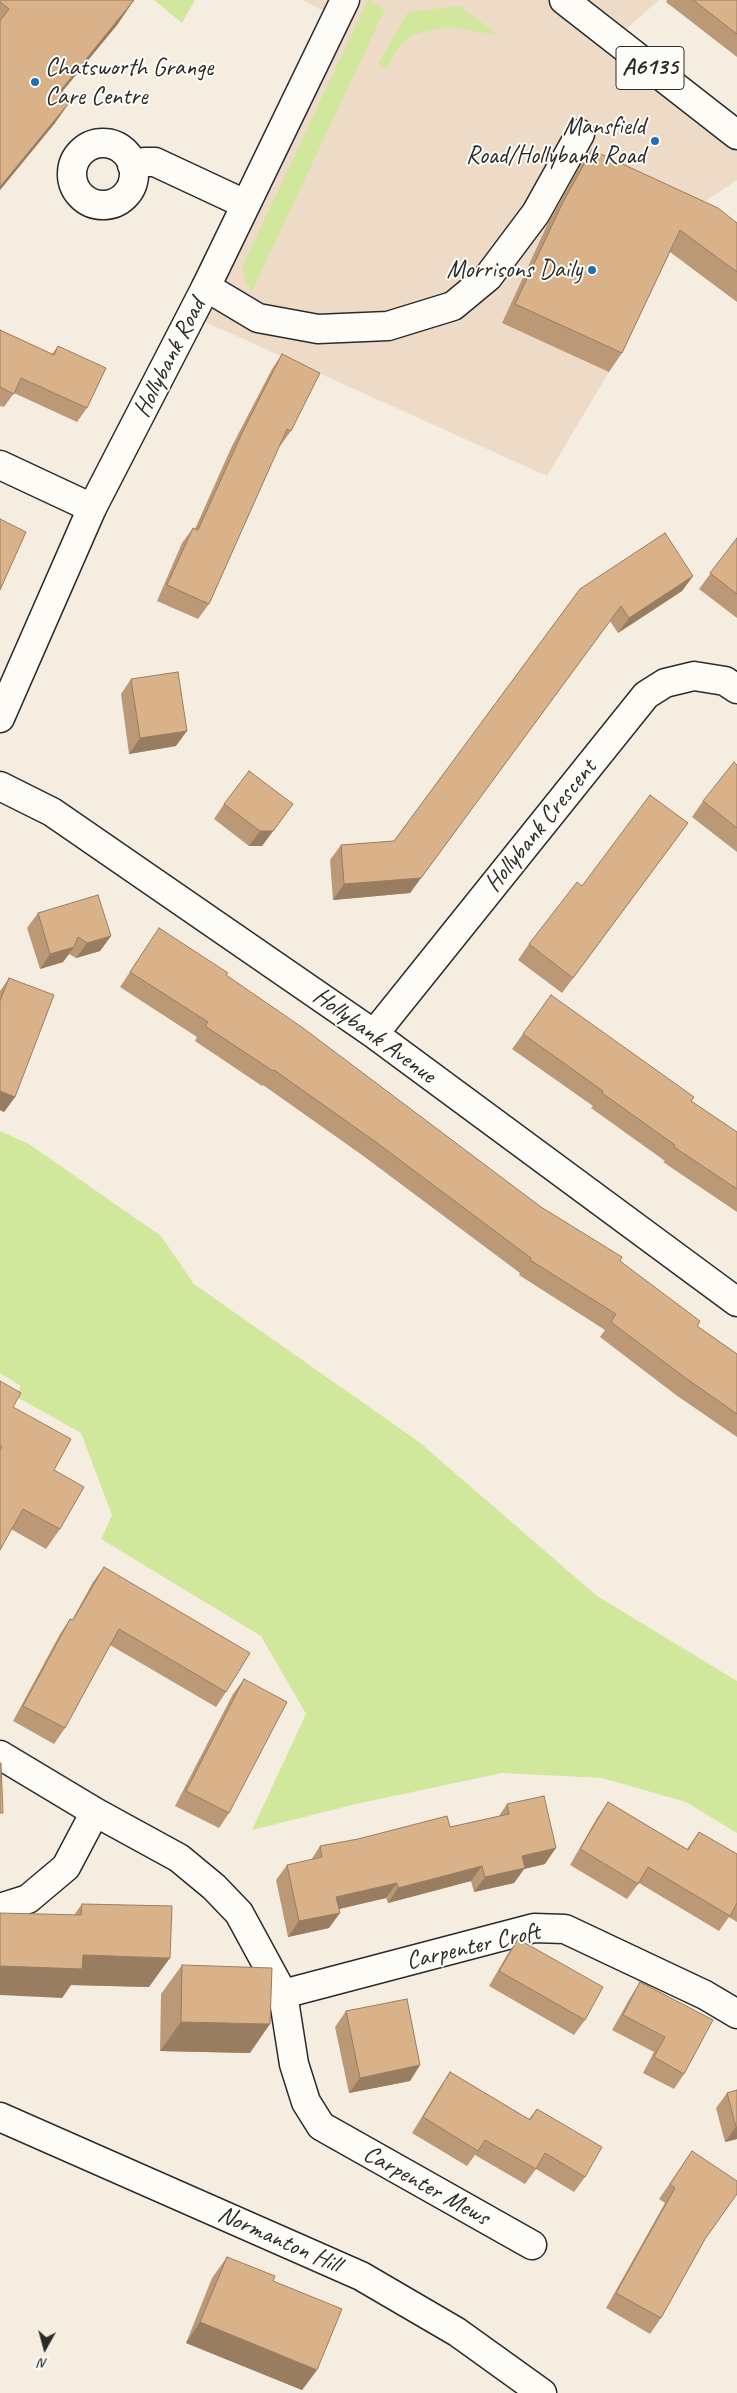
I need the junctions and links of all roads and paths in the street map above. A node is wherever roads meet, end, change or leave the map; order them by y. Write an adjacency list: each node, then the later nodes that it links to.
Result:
1 (345, 0): 6 (street, Hollybank Road)
2 (564, 0): 4 (street, A6135)
3 (580, 134): 7 (street)
4 (737, 135)
5 (132, 165): 6 (street)
6 (245, 204): 7 (street, Hollybank Road)
7 (206, 287): 9 (street, Hollybank Road)
8 (0, 466): 9 (street)
9 (92, 508): 11 (street, Hollybank Road)
10 (737, 689): 13 (street, Hollybank Crescent)
11 (0, 718)
12 (0, 786): 13 (street, Hollybank Avenue)
13 (374, 1034): 14 (street, Hollybank Avenue)
14 (737, 1302)
15 (0, 1756): 16 (street)
16 (95, 1812): 17 (street); 18 (street)
17 (0, 1908)
18 (282, 1994): 19 (street, Carpenter Croft); 21 (street, Carpenter Mews)
19 (737, 2014)
20 (0, 2117): 22 (street, Normanton Hill)
21 (532, 2245)
22 (542, 2393)

